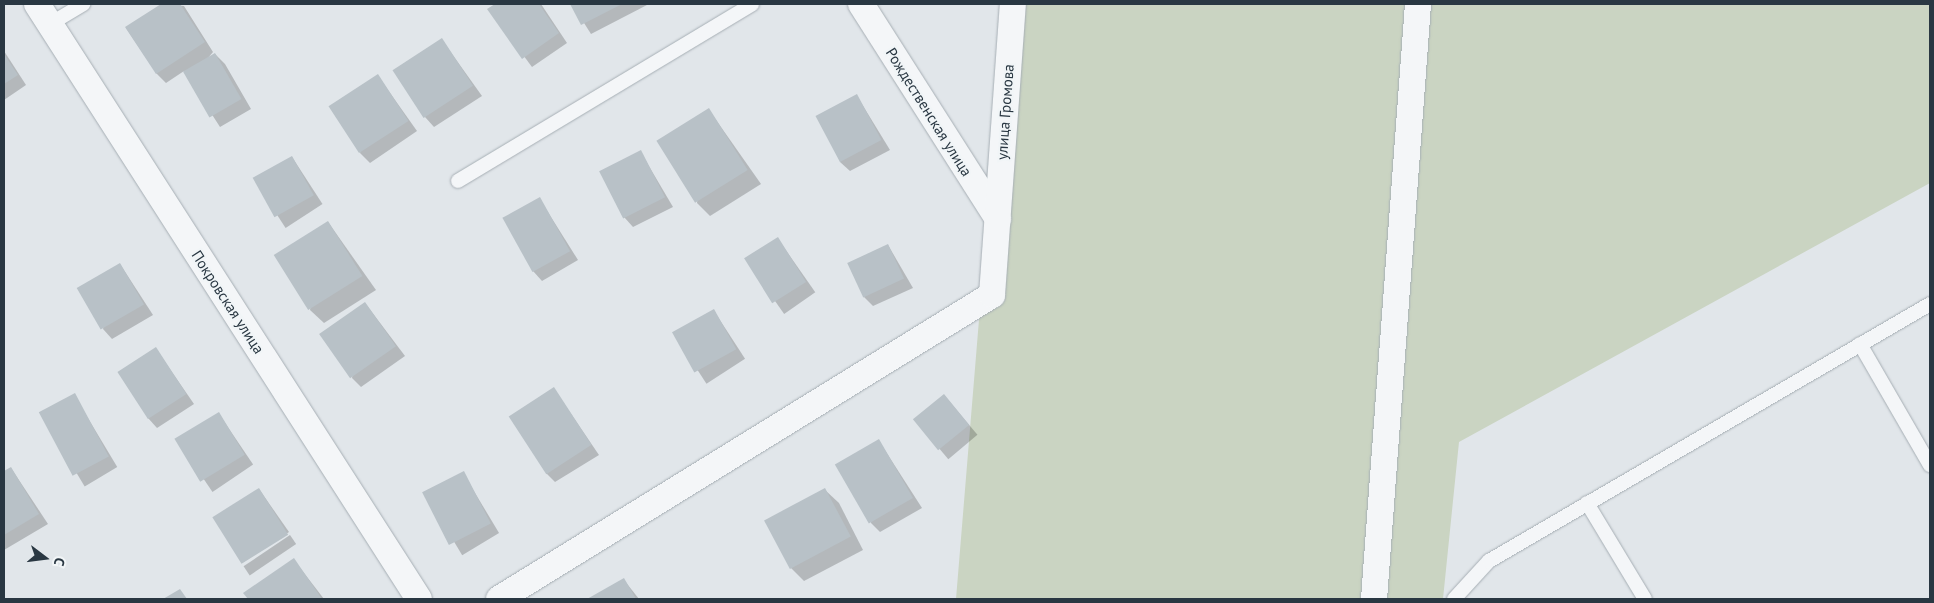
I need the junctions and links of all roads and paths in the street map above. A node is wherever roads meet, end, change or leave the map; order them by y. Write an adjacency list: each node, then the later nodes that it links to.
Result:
1 (84, 4): 6 (lane)
2 (752, 4): 7 (lane)
3 (861, 4): 8 (street, Рождественская улица)
4 (1013, 4): 8 (street, улица Громова)
5 (1418, 4): 15 (street)
6 (44, 14): 13 (street, Покровская улица)
7 (458, 181)
8 (998, 219): 14 (street, улица Громова)
9 (1930, 304): 10 (lane)
10 (1860, 344): 11 (lane); 12 (lane)
11 (1930, 465)
12 (1587, 503): 16 (lane); 17 (lane)
13 (419, 599)
14 (498, 599)
15 (1374, 599)
16 (1454, 599)
17 (1645, 599)

